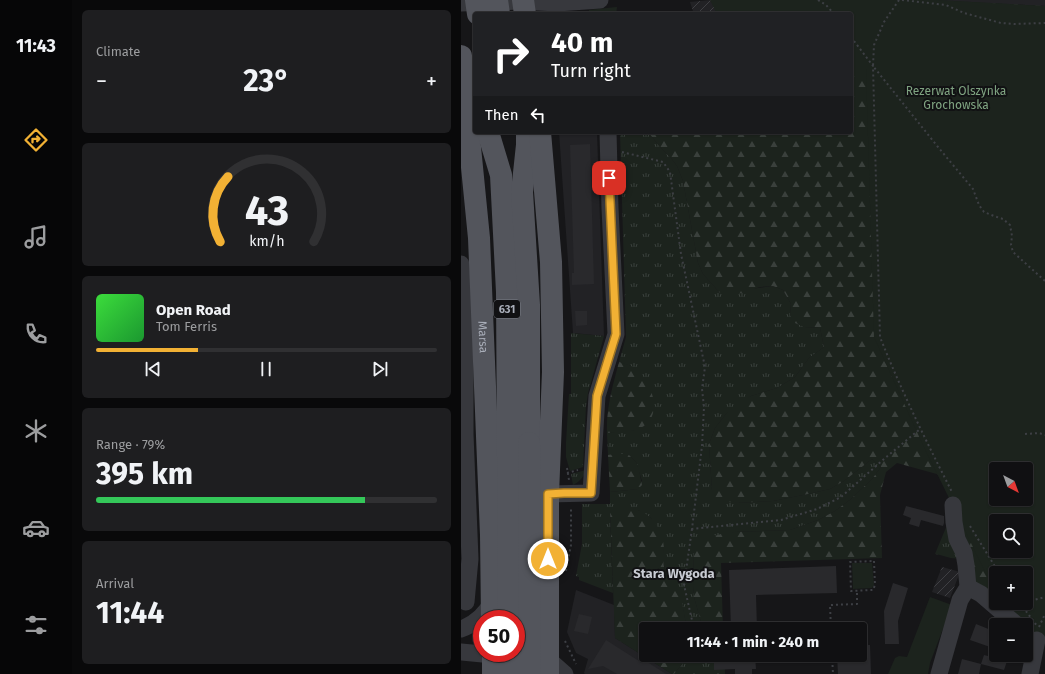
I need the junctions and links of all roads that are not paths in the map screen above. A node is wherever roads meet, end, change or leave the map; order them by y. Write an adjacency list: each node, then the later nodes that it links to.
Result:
1 (476, 0): 6 (main road, bridge)
2 (497, 0): 7 (main road, bridge)
3 (523, 0): 8 (main road, bridge)
4 (600, 0): 5 (street)
5 (461, 3)
6 (478, 12)
7 (499, 12)
8 (525, 12)
9 (461, 59): 10 (main road); 25 (main road, Marsa)
10 (473, 83)
11 (489, 134): 17 (main road)
12 (495, 134): 17 (main road, 631)
13 (515, 134): 18 (main road, 631)
14 (527, 134): 18 (main road)
15 (540, 134): 21 (main road)
16 (608, 134): 21 (street)
17 (501, 175): 20 (main road, 631)
18 (522, 192): 20 (main road, 631)
19 (461, 264): 24 (street)
20 (519, 443): 26 (main road, 631); 40 (main road, 631, bridge)
21 (548, 494): 37 (main road)
22 (954, 501): 23 (street)
23 (968, 587): 27 (street); 42 (street)
24 (466, 602)
25 (492, 610)
26 (510, 610)
27 (1009, 618)
28 (473, 623): 29 (street)
29 (461, 631): 30 (street)
30 (473, 632)
31 (1037, 635): 43 (street)
32 (525, 646): 37 (street)
33 (461, 652): 34 (street)
34 (473, 654)
35 (499, 662): 38 (main road, bridge)
36 (503, 662): 39 (street)
37 (548, 666): 41 (street)
38 (509, 674)
39 (525, 674)
40 (530, 674)
41 (565, 674)
42 (939, 674)
43 (1030, 674)

